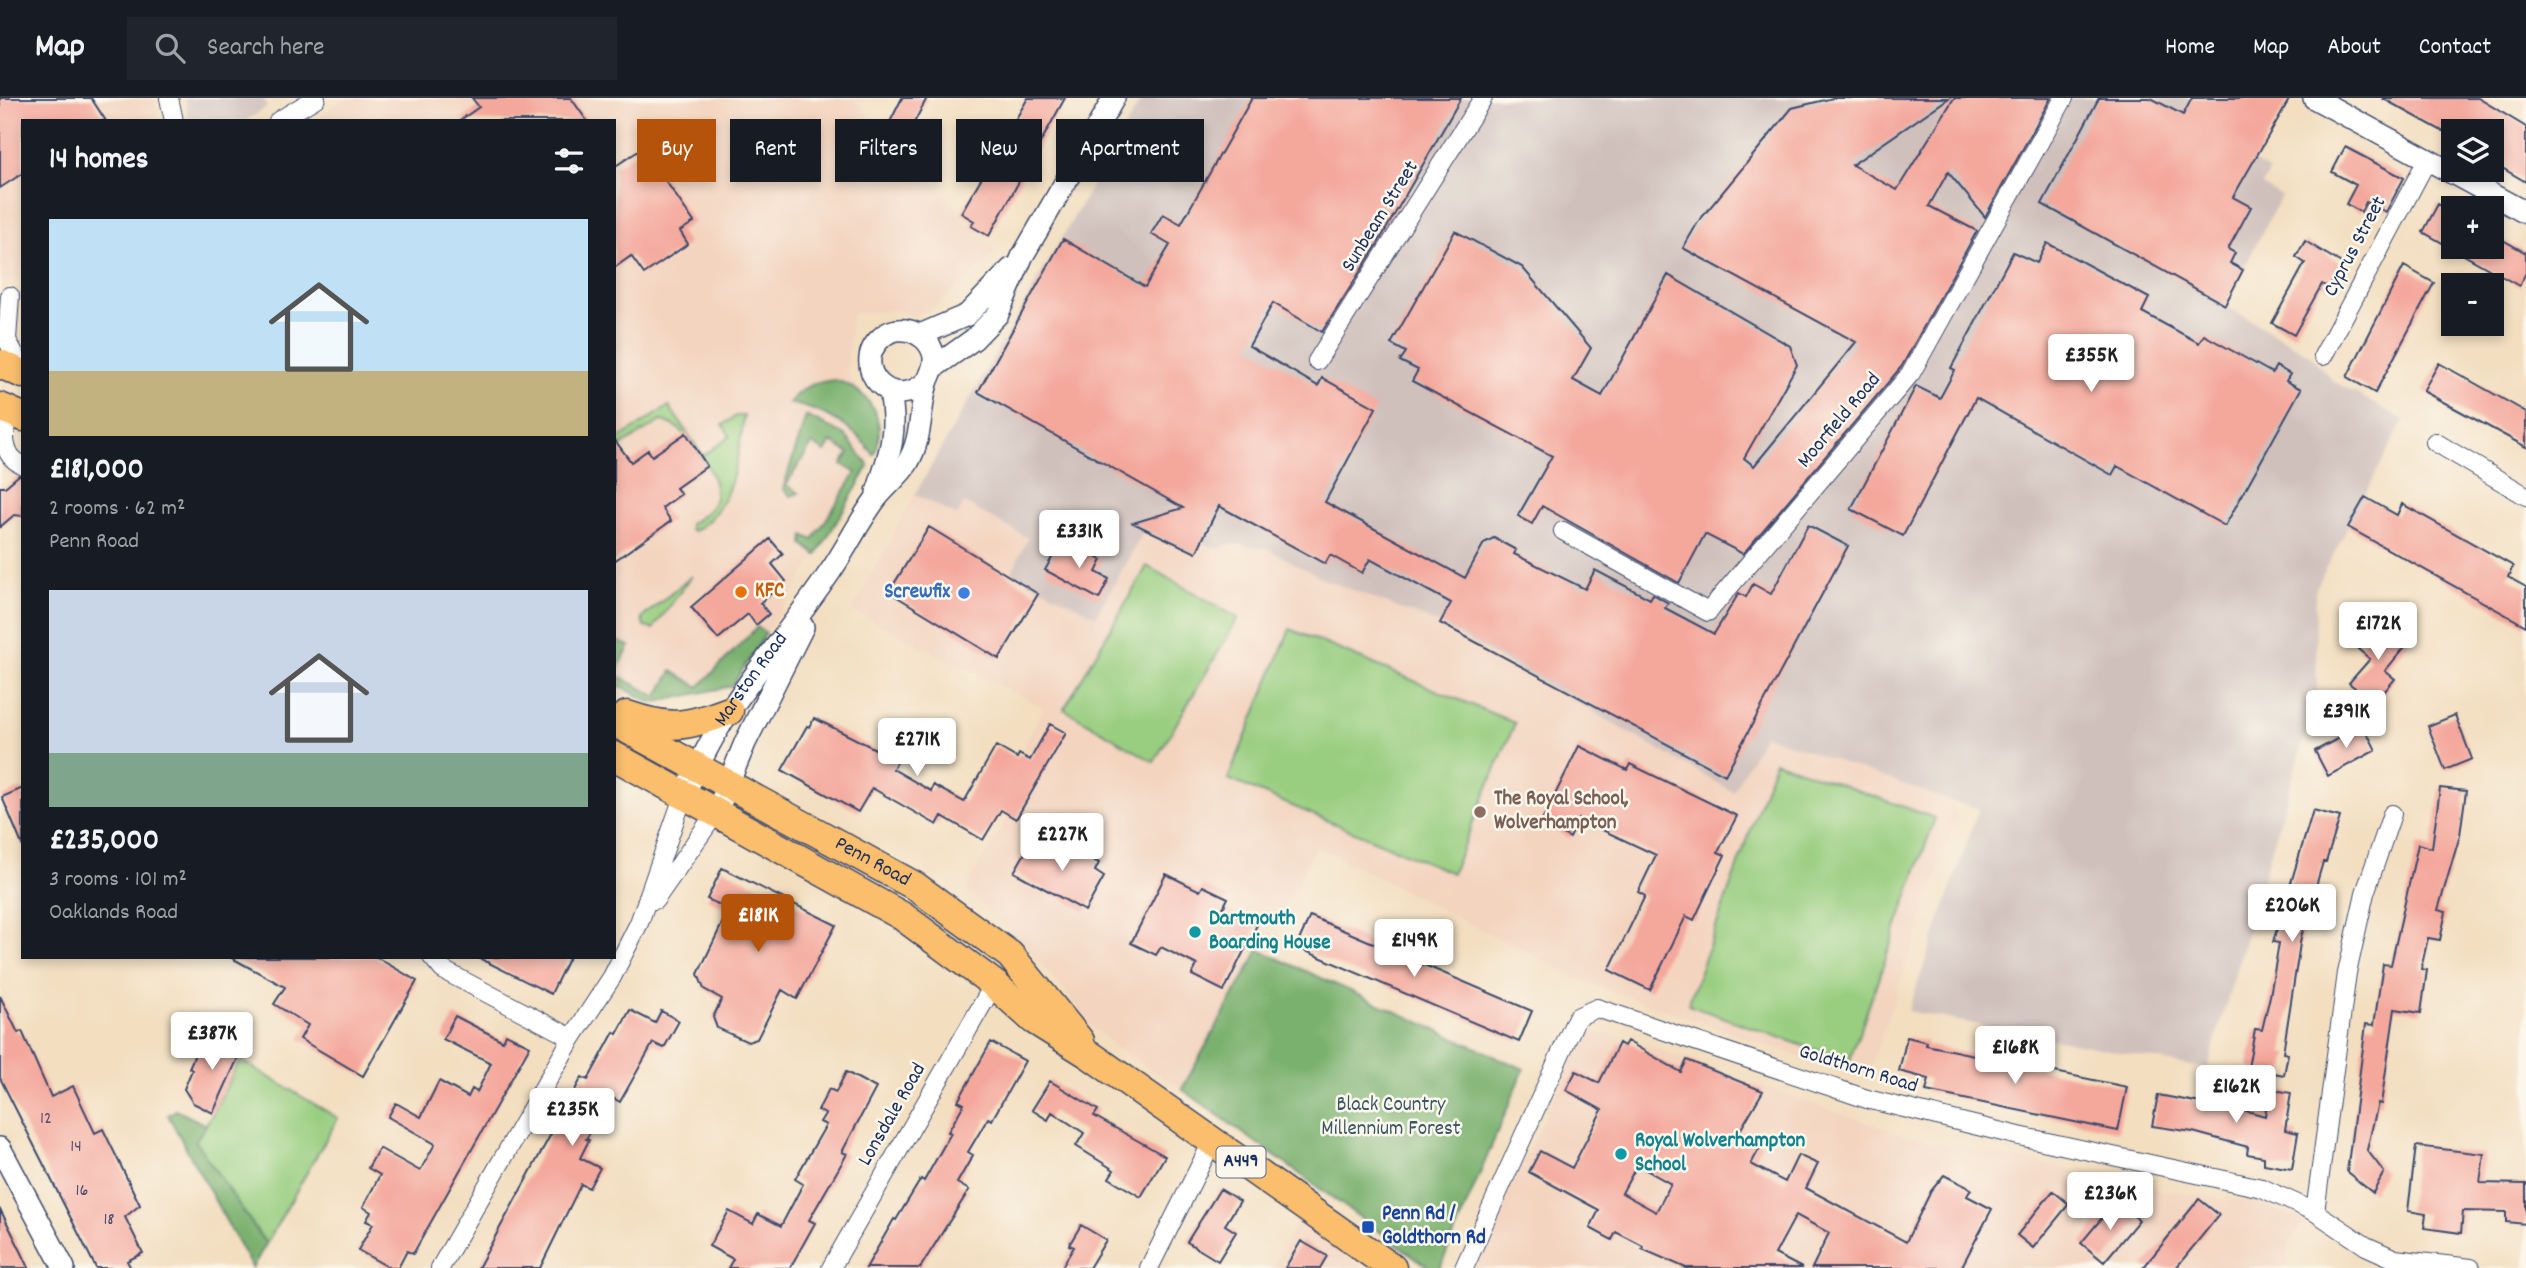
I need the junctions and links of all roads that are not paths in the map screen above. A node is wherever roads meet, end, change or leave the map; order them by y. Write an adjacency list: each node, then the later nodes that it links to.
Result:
1 (169, 98): 8 (street)
2 (316, 98): 9 (street)
3 (1114, 98): 12 (street, Marston Road)
4 (1483, 98): 16 (street, Sunbeam Street)
5 (2064, 98): 27 (street, Moorfield Road)
6 (2314, 98): 7 (street)
7 (2344, 106): 10 (street)
8 (174, 119)
9 (281, 119)
10 (2427, 160): 11 (street); 15 (street, Cyprus Street)
11 (2526, 213)
12 (1023, 257): 14 (street, Marston Road); 20 (street, Marston Road)
13 (11, 295): 18 (street)
14 (920, 335): 20 (street, Marston Road); 21 (street, Marston Road)
15 (2323, 356)
16 (1317, 361)
17 (0, 364): 19 (highway)
18 (21, 365)
19 (21, 373)
20 (930, 375): 21 (street, Marston Road); 26 (street, Marston Road)
21 (890, 392): 26 (street, Marston Road)
22 (10, 411): 24 (street)
23 (2435, 442): 25 (street)
24 (21, 464)
25 (2526, 496)
26 (874, 501): 28 (street, Marston Road)
27 (1563, 531)
28 (830, 572): 29 (street, Marston Road); 34 (street, Marston Road)
29 (729, 711): 30 (highway); 33 (street, Marston Road)
30 (616, 712)
31 (616, 723): 33 (highway, Penn Road / A449)
32 (616, 757): 35 (highway, Penn Road / A449)
33 (697, 769): 34 (highway, Penn Road / A449); 35 (street, Marston Road)
34 (728, 785): 36 (street, Marston Road); 42 (highway, Penn Road / A449)
35 (684, 794): 36 (highway, Penn Road / A449); 38 (street)
36 (717, 811): 38 (street); 40 (highway, Penn Road / A449)
37 (2392, 814): 45 (street)
38 (639, 923): 41 (street)
39 (434, 959): 41 (street)
40 (994, 984): 42 (highway, Penn Road / A449); 48 (street, Lonsdale Road)
41 (572, 1038): 47 (street)
42 (1090, 1055): 43 (highway, Penn Road / A449)
43 (1212, 1142): 49 (street); 50 (highway, Penn Road / A449)
44 (0, 1148): 46 (street)
45 (2315, 1212): 51 (street, Goldthorn Road); 52 (street, Goldthorn Road)
46 (64, 1268)
47 (440, 1268)
48 (831, 1268)
49 (1149, 1268)
50 (1392, 1268)
51 (1464, 1268)
52 (2471, 1268)

